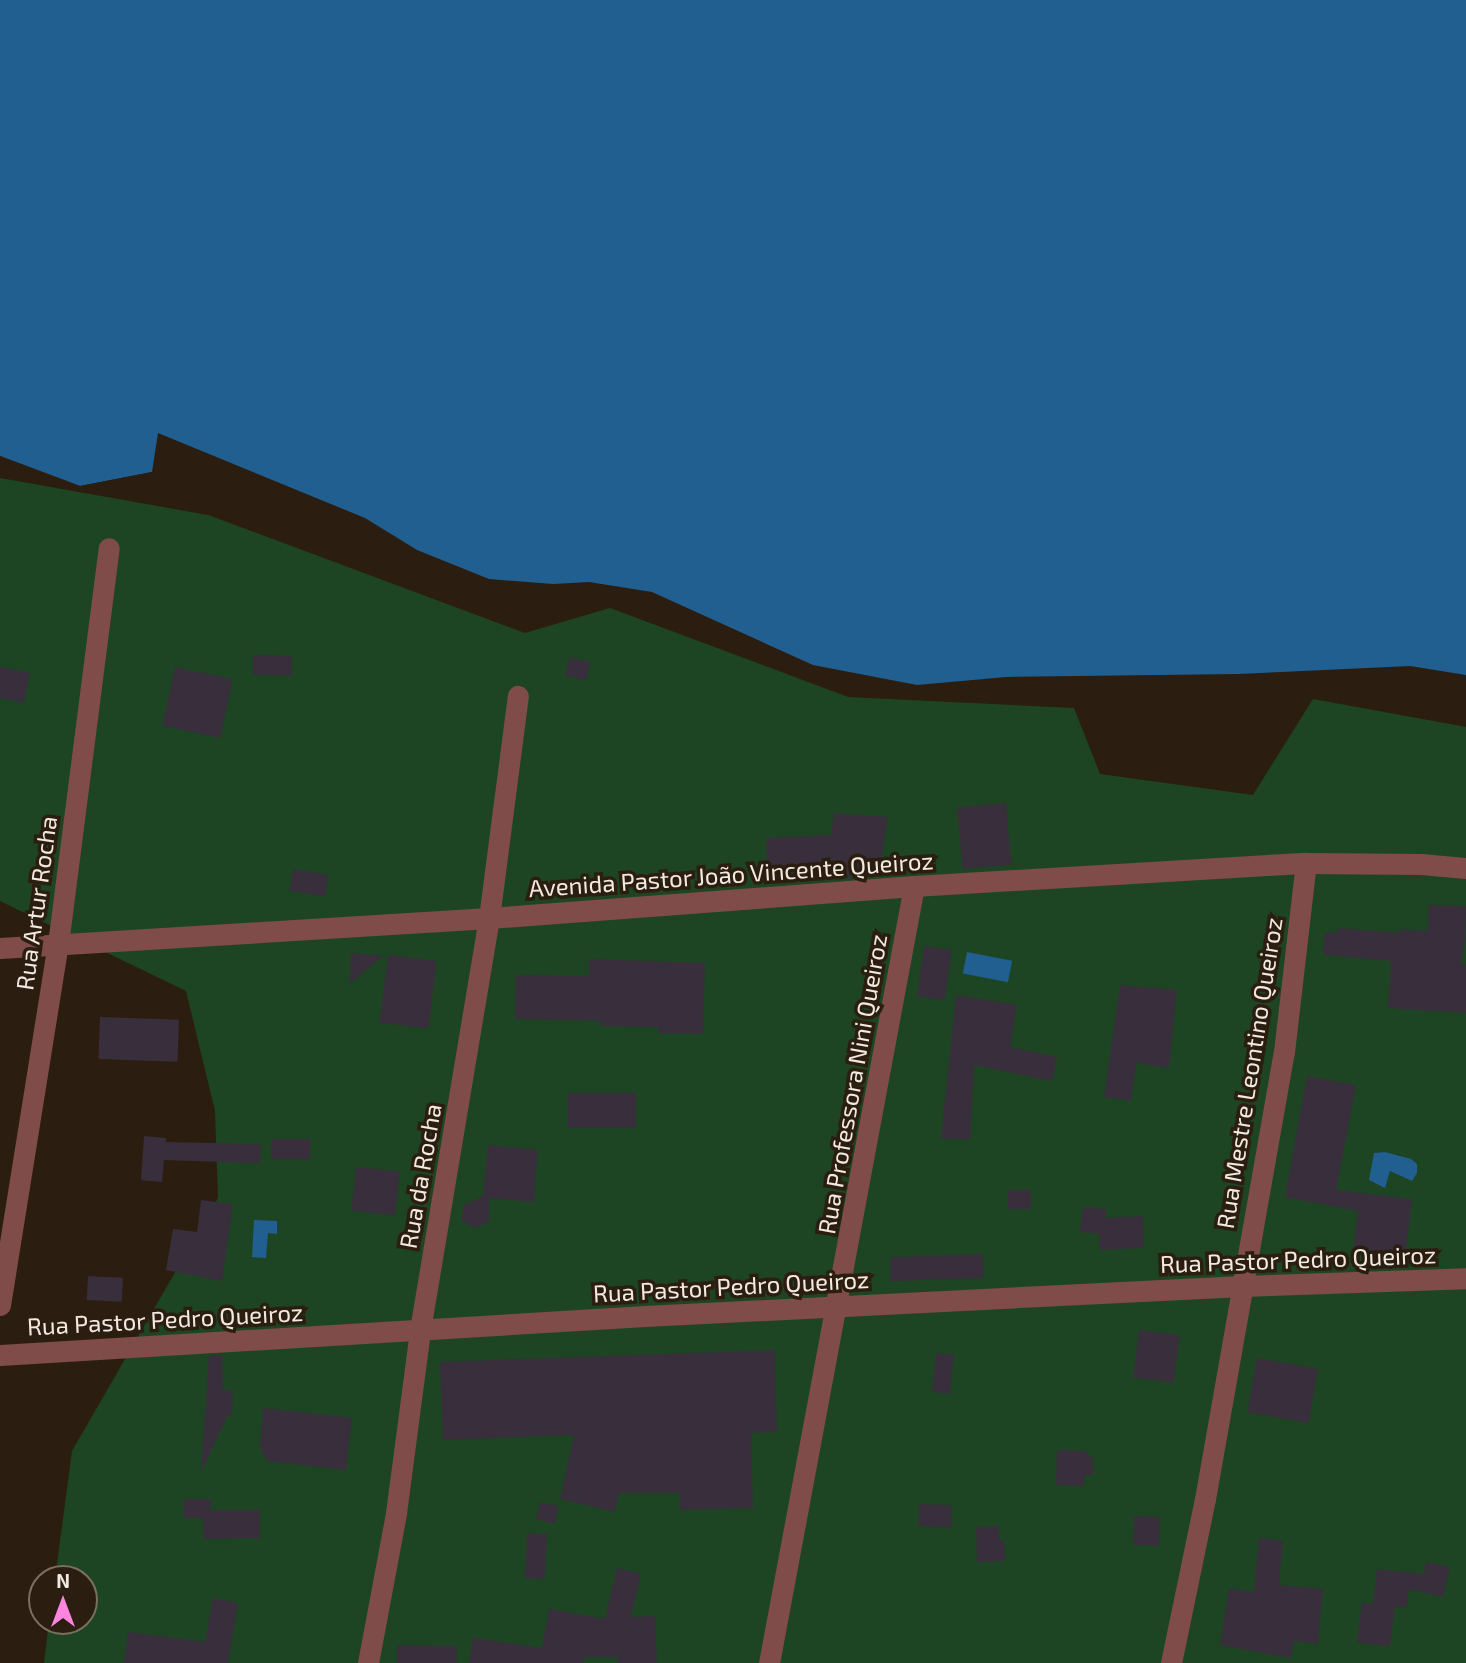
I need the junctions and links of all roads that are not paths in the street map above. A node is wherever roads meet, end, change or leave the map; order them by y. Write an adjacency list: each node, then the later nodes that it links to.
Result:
1 (109, 548): 7 (street, Rua Artur Rocha)
2 (518, 696): 6 (street, Rua da Rocha)
3 (1306, 863): 4 (street, Avenida Pastor João Vincente Queiroz); 5 (street, Avenida Pastor João Vincente Queiroz); 10 (street, Rua Mestre Leontino Queiroz)
4 (1466, 868)
5 (914, 886): 6 (street, Avenida Pastor João Vincente Queiroz); 12 (street, Rua Professora Nini Queiroz)
6 (489, 918): 7 (street, Avenida Pastor João Vincente Queiroz); 13 (street, Rua da Rocha)
7 (58, 944): 8 (street, Avenida Pastor João Vincente Queiroz); 11 (street, Rua Artur Rocha)
8 (0, 948)
9 (1466, 1278): 10 (street, Rua Pastor Pedro Queiroz)
10 (1242, 1286): 12 (street, Rua Pastor Pedro Queiroz); 17 (street, Rua Mestre Leontino Queiroz)
11 (0, 1305)
12 (838, 1307): 13 (street, Rua Pastor Pedro Queiroz); 16 (street, Rua Professora Nini Queiroz)
13 (420, 1330): 14 (street, Rua Pastor Pedro Queiroz); 15 (street, Rua da Rocha)
14 (0, 1355)
15 (368, 1663)
16 (769, 1663)
17 (1171, 1663)

